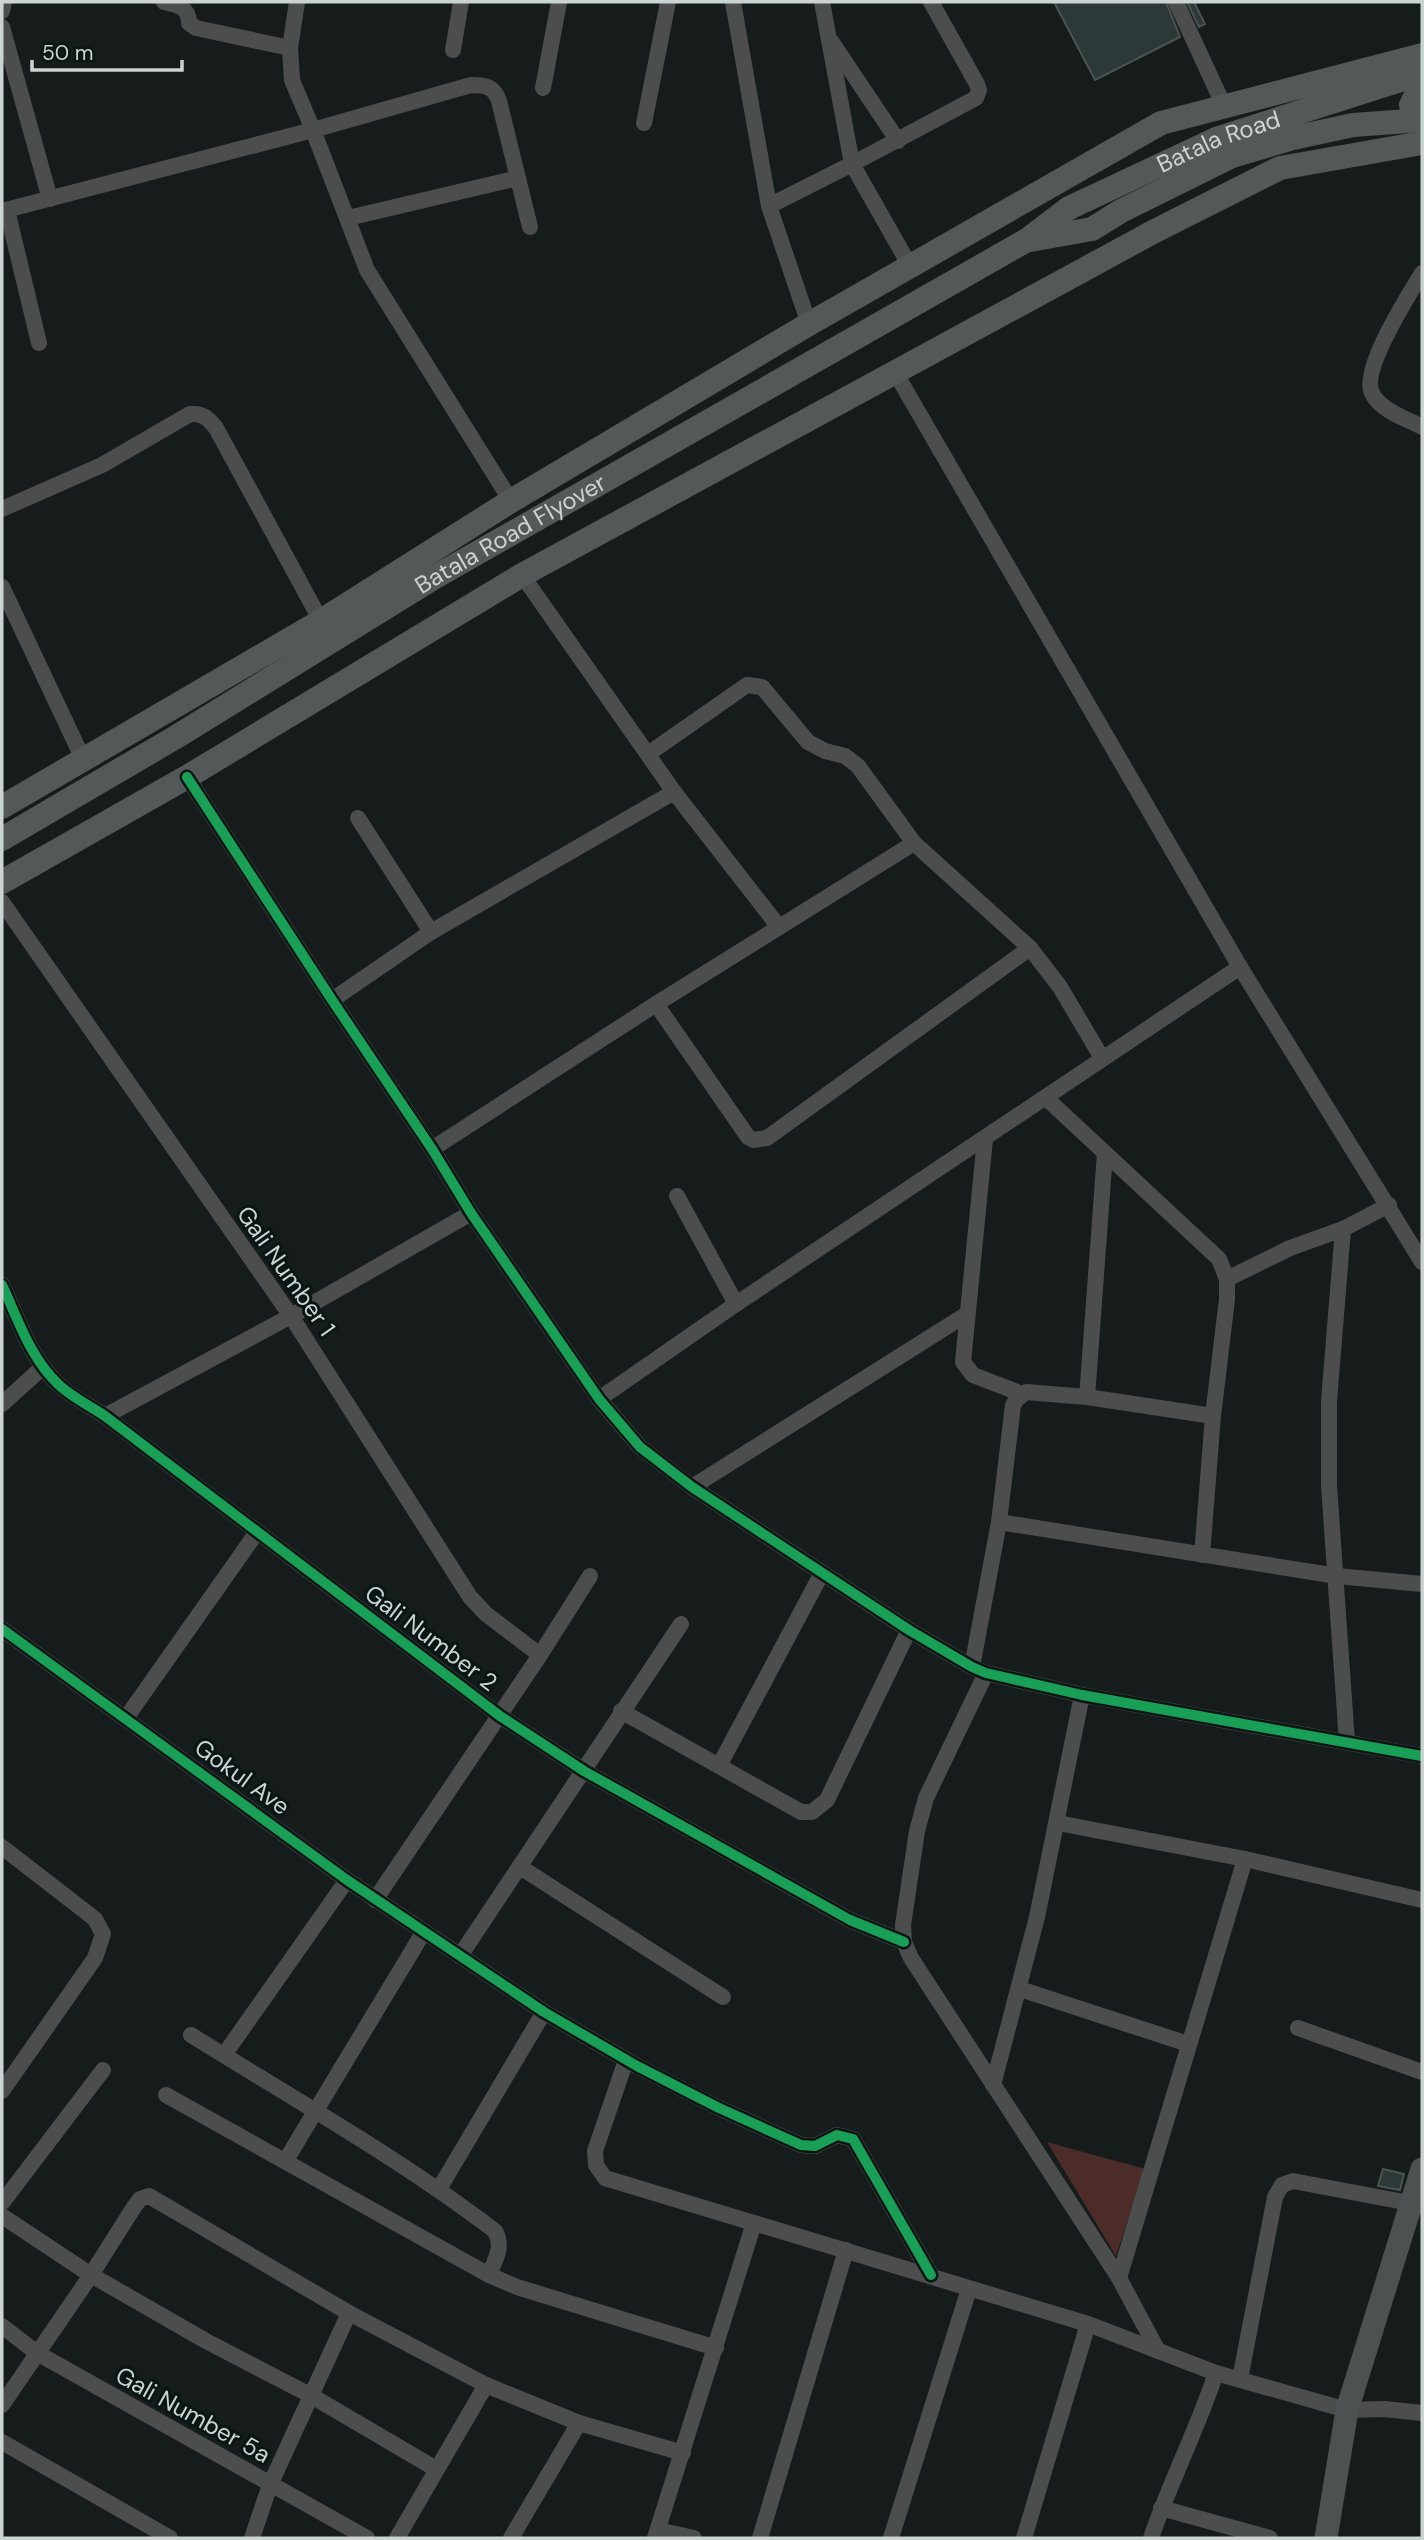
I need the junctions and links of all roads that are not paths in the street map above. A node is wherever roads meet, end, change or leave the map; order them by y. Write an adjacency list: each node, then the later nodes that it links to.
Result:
1 (4, 2): 11 (street)
2 (164, 2): 14 (street)
3 (297, 2): 14 (street)
4 (461, 2): 15 (street)
5 (559, 2): 19 (street)
6 (668, 2): 21 (street)
7 (733, 2): 28 (street)
8 (822, 2): 13 (street)
9 (932, 2): 24 (street)
10 (1177, 2): 20 (street)
11 (2, 11)
12 (2, 26): 27 (street)
13 (827, 35): 24 (street); 25 (street)
14 (289, 48): 23 (street)
15 (453, 50)
16 (1422, 55): 20 (main road)
17 (1422, 75): 33 (main road, Batala Road)
18 (1422, 83): 22 (main road)
19 (543, 88)
20 (1224, 106): 35 (main road)
21 (643, 123)
22 (1422, 128): 30 (main road); 34 (main road)
23 (313, 130): 26 (street); 27 (street); 31 (street)
24 (898, 141): 25 (street)
25 (852, 164): 28 (street); 35 (street)
26 (518, 178): 31 (street); 32 (street)
27 (50, 199): 29 (street)
28 (769, 206): 37 (street)
29 (4, 210): 38 (street)
30 (1121, 211): 33 (main road); 34 (main road)
31 (348, 218): 41 (street)
32 (530, 228)
33 (1027, 240): 52 (main road, Batala Road Flyover)
34 (1139, 240): 39 (main road)
35 (910, 266): 37 (main road)
36 (1422, 274): 40 (street)
37 (809, 324): 41 (main road)
38 (39, 343)
39 (895, 372): 43 (main road); 59 (street)
40 (1422, 427)
41 (511, 501): 45 (main road)
42 (2, 509): 45 (street)
43 (522, 575): 46 (street); 48 (main road)
44 (2, 587): 47 (street)
45 (321, 621): 47 (main road)
46 (648, 754): 49 (street); 53 (street)
47 (83, 759): 50 (main road)
48 (187, 777): 54 (main road); 60 (street)
49 (674, 792): 56 (street); 57 (street)
50 (2, 807)
51 (359, 818): 57 (street)
52 (2, 839)
53 (914, 843): 56 (street); 58 (street)
54 (2, 882)
55 (2, 902): 76 (street, Gali Number 1)
56 (779, 927): 61 (street)
57 (431, 932): 60 (street)
58 (1030, 948): 61 (street); 62 (street)
59 (1240, 967): 62 (street); 68 (street)
60 (331, 1000): 65 (street)
61 (656, 1004): 65 (street)
62 (1102, 1058): 63 (street)
63 (1046, 1098): 64 (street); 66 (street)
64 (985, 1139): 74 (street); 75 (street)
65 (432, 1149): 69 (street)
66 (1105, 1153): 72 (street); 79 (street)
67 (677, 1196): 74 (street)
68 (1389, 1205): 70 (street); 71 (street)
69 (471, 1213): 76 (street); 80 (street)
70 (1343, 1229): 72 (street); 90 (street)
71 (1422, 1262)
72 (1227, 1279): 83 (street)
73 (2, 1285): 77 (street, Gali Number 2)
74 (736, 1304): 80 (street)
75 (967, 1314): 78 (street); 84 (street)
76 (291, 1316): 82 (street); 95 (street, Gali Number 1)
77 (43, 1367): 81 (street); 82 (street, Gali Number 2)
78 (1022, 1395): 79 (street); 85 (street)
79 (1087, 1396): 83 (street)
80 (599, 1399): 84 (street)
81 (2, 1404)
82 (105, 1416): 86 (street, Gali Number 2)
83 (1213, 1416): 87 (street)
84 (692, 1487): 88 (street)
85 (999, 1522): 87 (street); 96 (street)
86 (257, 1532): 99 (street, Gali Number 2); 100 (street)
87 (1202, 1555): 90 (street)
88 (822, 1573): 94 (street); 103 (street)
89 (590, 1576): 95 (street)
90 (1336, 1576): 91 (street); 101 (street)
91 (1422, 1584)
92 (681, 1624): 98 (street)
93 (2, 1629): 100 (street, Gokul Ave)
94 (909, 1630): 96 (street); 103 (street)
95 (540, 1655): 99 (street)
96 (979, 1670): 97 (street); 113 (street)
97 (1082, 1695): 101 (street); 105 (street)
98 (621, 1711): 103 (street); 104 (street)
99 (500, 1716): 104 (street, Gali Number 2); 110 (street)
100 (126, 1718): 109 (street, Gokul Ave)
101 (1347, 1742): 102 (street)
102 (1422, 1756)
103 (719, 1766)
104 (584, 1771): 108 (street); 113 (street, Gali Number 2)
105 (1058, 1823): 107 (street); 115 (street)
106 (2, 1847): 126 (street)
107 (1245, 1859): 111 (street); 120 (street)
108 (520, 1867): 114 (street); 116 (street)
109 (347, 1880): 110 (street, Gokul Ave); 121 (street)
110 (375, 1900): 112 (street, Gokul Ave)
111 (1422, 1900)
112 (423, 1933): 114 (street, Gokul Ave); 128 (street)
113 (904, 1942): 125 (street)
114 (460, 1956): 117 (street, Gokul Ave)
115 (1020, 1989): 120 (street); 125 (street)
116 (723, 1997)
117 (544, 2012): 122 (street, Gokul Ave); 131 (street)
118 (1298, 2028): 124 (street)
119 (191, 2035): 121 (street)
120 (1188, 2044): 140 (street)
121 (224, 2055): 128 (street)
122 (626, 2060): 135 (street); 139 (street, Gokul Ave)
123 (103, 2070): 132 (street)
124 (1422, 2072)
125 (993, 2085): 140 (street)
126 (2, 2091)
127 (166, 2095): 129 (street)
128 (317, 2110): 129 (street); 131 (street)
129 (286, 2161): 138 (street)
130 (1422, 2169): 133 (street)
131 (439, 2189): 138 (street)
132 (2, 2203)
133 (1418, 2205): 149 (street); 153 (street)
134 (2, 2216): 137 (street)
135 (754, 2223): 136 (street); 145 (street)
136 (846, 2249): 139 (street); 169 (street)
137 (91, 2275): 142 (street); 147 (street); 151 (street)
138 (489, 2275): 145 (street)
139 (931, 2275): 141 (street)
140 (1119, 2278): 146 (street)
141 (969, 2289): 143 (street); 170 (street)
142 (349, 2313): 150 (street); 151 (street)
143 (1088, 2324): 146 (street); 171 (street)
144 (2, 2326): 147 (street, Gali Number 5a)
145 (716, 2347): 157 (street)
146 (1158, 2351): 148 (street)
147 (37, 2353): 152 (street); 159 (street, Gali Number 5a)
148 (1216, 2373): 149 (street); 160 (street)
149 (1240, 2379): 153 (street)
150 (486, 2385): 155 (street); 158 (street)
151 (310, 2395): 158 (street); 159 (street)
152 (2, 2405)
153 (1347, 2410): 154 (street); 174 (street)
154 (1422, 2413)
155 (579, 2423): 157 (street); 167 (street)
156 (2, 2442): 163 (street)
157 (683, 2453): 161 (street)
158 (436, 2469): 166 (street)
159 (270, 2485): 164 (street); 165 (street, Gali Number 5a)
160 (1161, 2508): 162 (street); 172 (street)
161 (657, 2534): 168 (street)
162 (1236, 2534): 173 (street)
163 (170, 2538)
164 (253, 2538)
165 (367, 2538)
166 (397, 2538)
167 (511, 2538)
168 (694, 2538)
169 (760, 2538)
170 (891, 2538)
171 (1024, 2538)
172 (1151, 2538)
173 (1270, 2538)
174 (1326, 2538)

